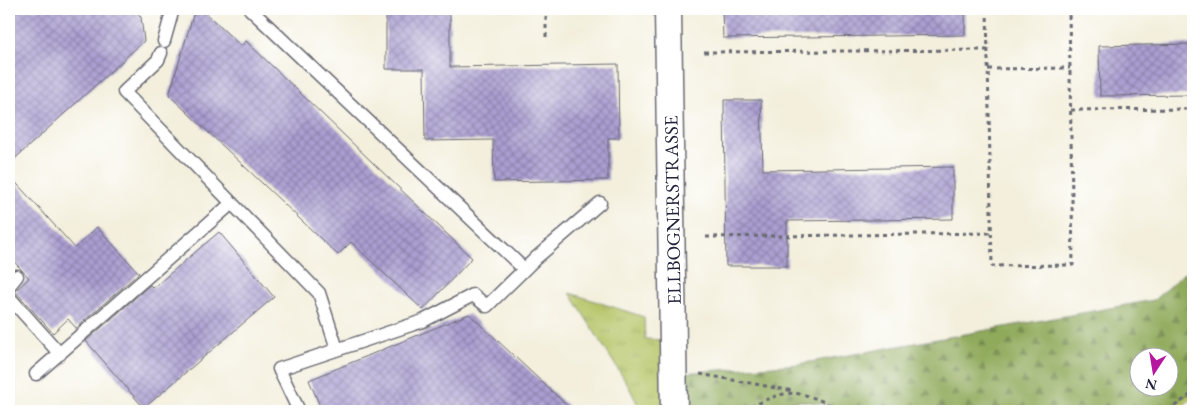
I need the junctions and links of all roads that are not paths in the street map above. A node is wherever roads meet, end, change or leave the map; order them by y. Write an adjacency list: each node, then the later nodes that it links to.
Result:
1 (173, 9): 4 (lane)
2 (250, 9): 6 (lane)
3 (668, 9): 14 (street, ELLBOGNERSTRASSE)
4 (232, 203): 10 (lane); 11 (lane)
5 (600, 203): 6 (lane)
6 (524, 269): 10 (lane)
7 (17, 276): 8 (lane)
8 (9, 286)
9 (9, 297): 11 (lane)
10 (337, 349): 13 (lane)
11 (60, 354): 12 (lane)
12 (36, 374)
13 (299, 411)
14 (674, 411)

